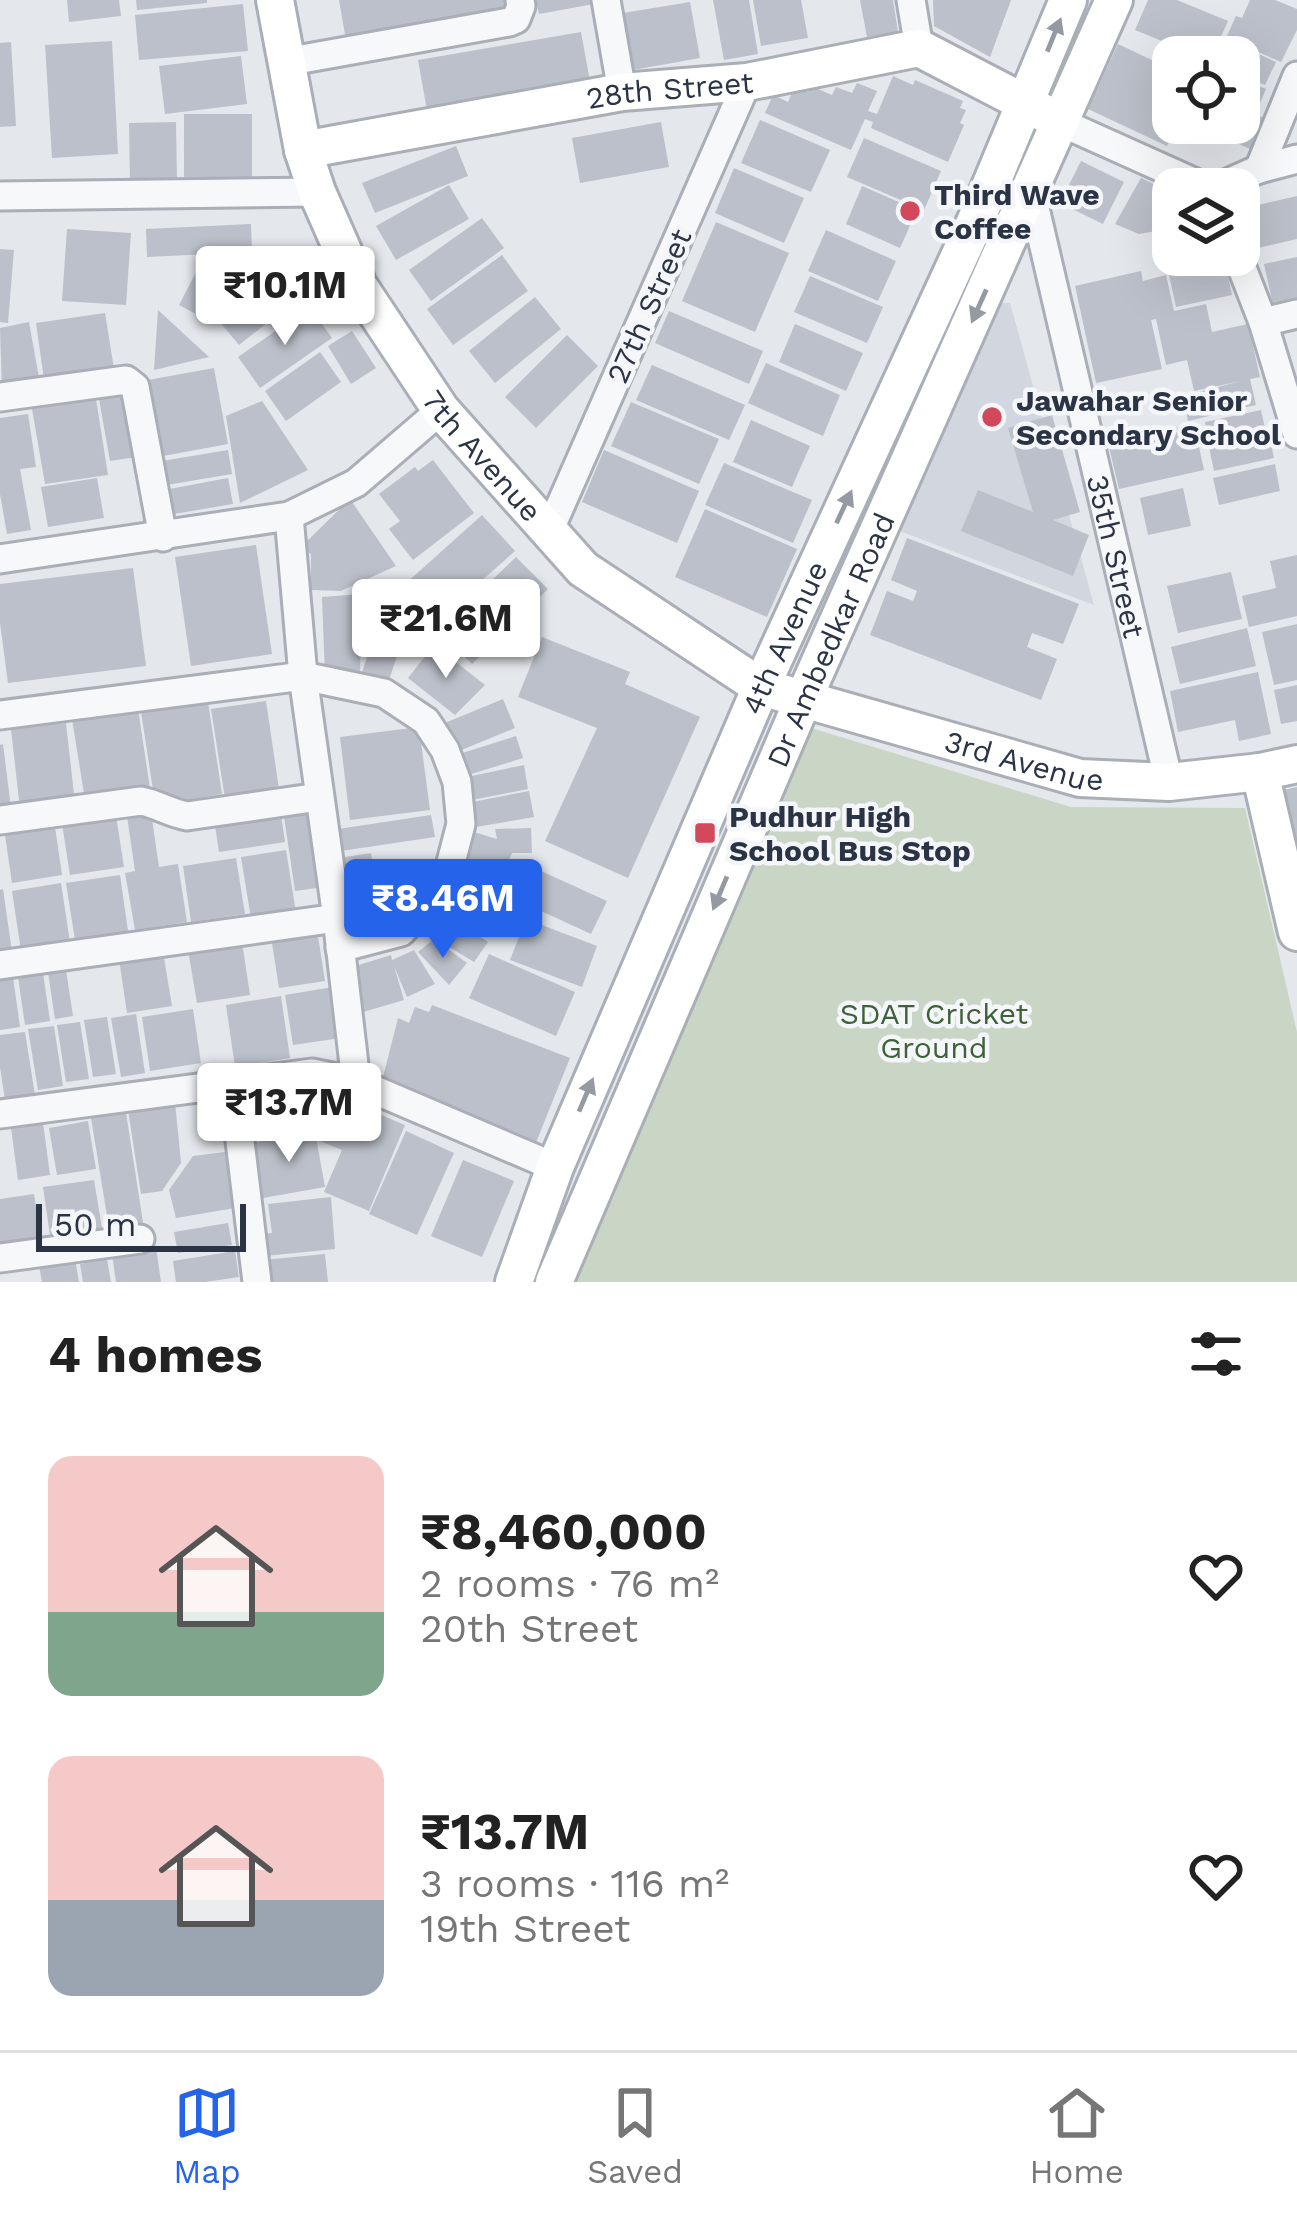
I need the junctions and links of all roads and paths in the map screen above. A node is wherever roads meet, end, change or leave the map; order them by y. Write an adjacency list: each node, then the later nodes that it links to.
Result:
1 (274, 0): 8 (main road, 7th Avenue)
2 (520, 0): 8 (street)
3 (606, 0): 11 (street)
4 (911, 0): 7 (street)
5 (1068, 0): 12 (main road, 4th Avenue, one-way to 5)
6 (1114, 0): 13 (main road, Dr Ambedkar Road)
7 (919, 48): 10 (main road, 28th Street); 12 (main road)
8 (285, 62): 14 (main road, 7th Avenue)
9 (1297, 76): 17 (street)
10 (747, 82): 11 (main road, 28th Street); 29 (street, 27th Street)
11 (622, 92): 14 (main road, 28th Street)
12 (1027, 102): 13 (main road); 33 (main road, 4th Avenue, one-way to 12)
13 (1060, 122): 16 (street); 19 (main road, Dr Ambedkar Road)
14 (303, 150): 20 (main road, 7th Avenue)
15 (1297, 158): 18 (street)
16 (1164, 168)
17 (1259, 168)
18 (1260, 169)
19 (1031, 191): 34 (main road, Dr Ambedkar Road, one-way to 34); 38 (street, 35th Street)
20 (317, 192): 21 (street); 26 (main road, 7th Avenue)
21 (0, 196)
22 (1245, 276): 24 (street)
23 (1297, 314): 24 (street)
24 (1263, 322): 27 (street)
25 (0, 397): 30 (street)
26 (441, 410): 28 (street); 29 (main road, 7th Avenue)
27 (1297, 434)
28 (289, 516): 30 (street); 32 (street)
29 (550, 529): 33 (main road, 7th Avenue)
30 (164, 537): 31 (street)
31 (0, 559)
32 (302, 676): 35 (street); 39 (street); 43 (street)
33 (761, 687): 34 (main road, 3rd Avenue); 48 (main road, 4th Avenue, one-way to 33)
34 (803, 700): 38 (main road, 3rd Avenue); 53 (main road, Dr Ambedkar Road, one-way to 53)
35 (0, 715)
36 (1297, 764): 37 (main road, 3rd Avenue)
37 (1260, 772): 38 (main road, 3rd Avenue); 42 (main road)
38 (1169, 782)
39 (320, 797): 40 (street); 41 (street)
40 (0, 820)
41 (337, 918): 43 (street); 44 (street)
42 (1297, 931)
43 (340, 948): 45 (street)
44 (0, 965)
45 (356, 1082): 46 (street); 48 (street)
46 (233, 1083): 47 (street); 51 (street)
47 (0, 1114)
48 (555, 1167): 52 (main road, 4th Avenue)
49 (140, 1239): 50 (street)
50 (0, 1258)
51 (257, 1282)
52 (514, 1282)
53 (554, 1282)

